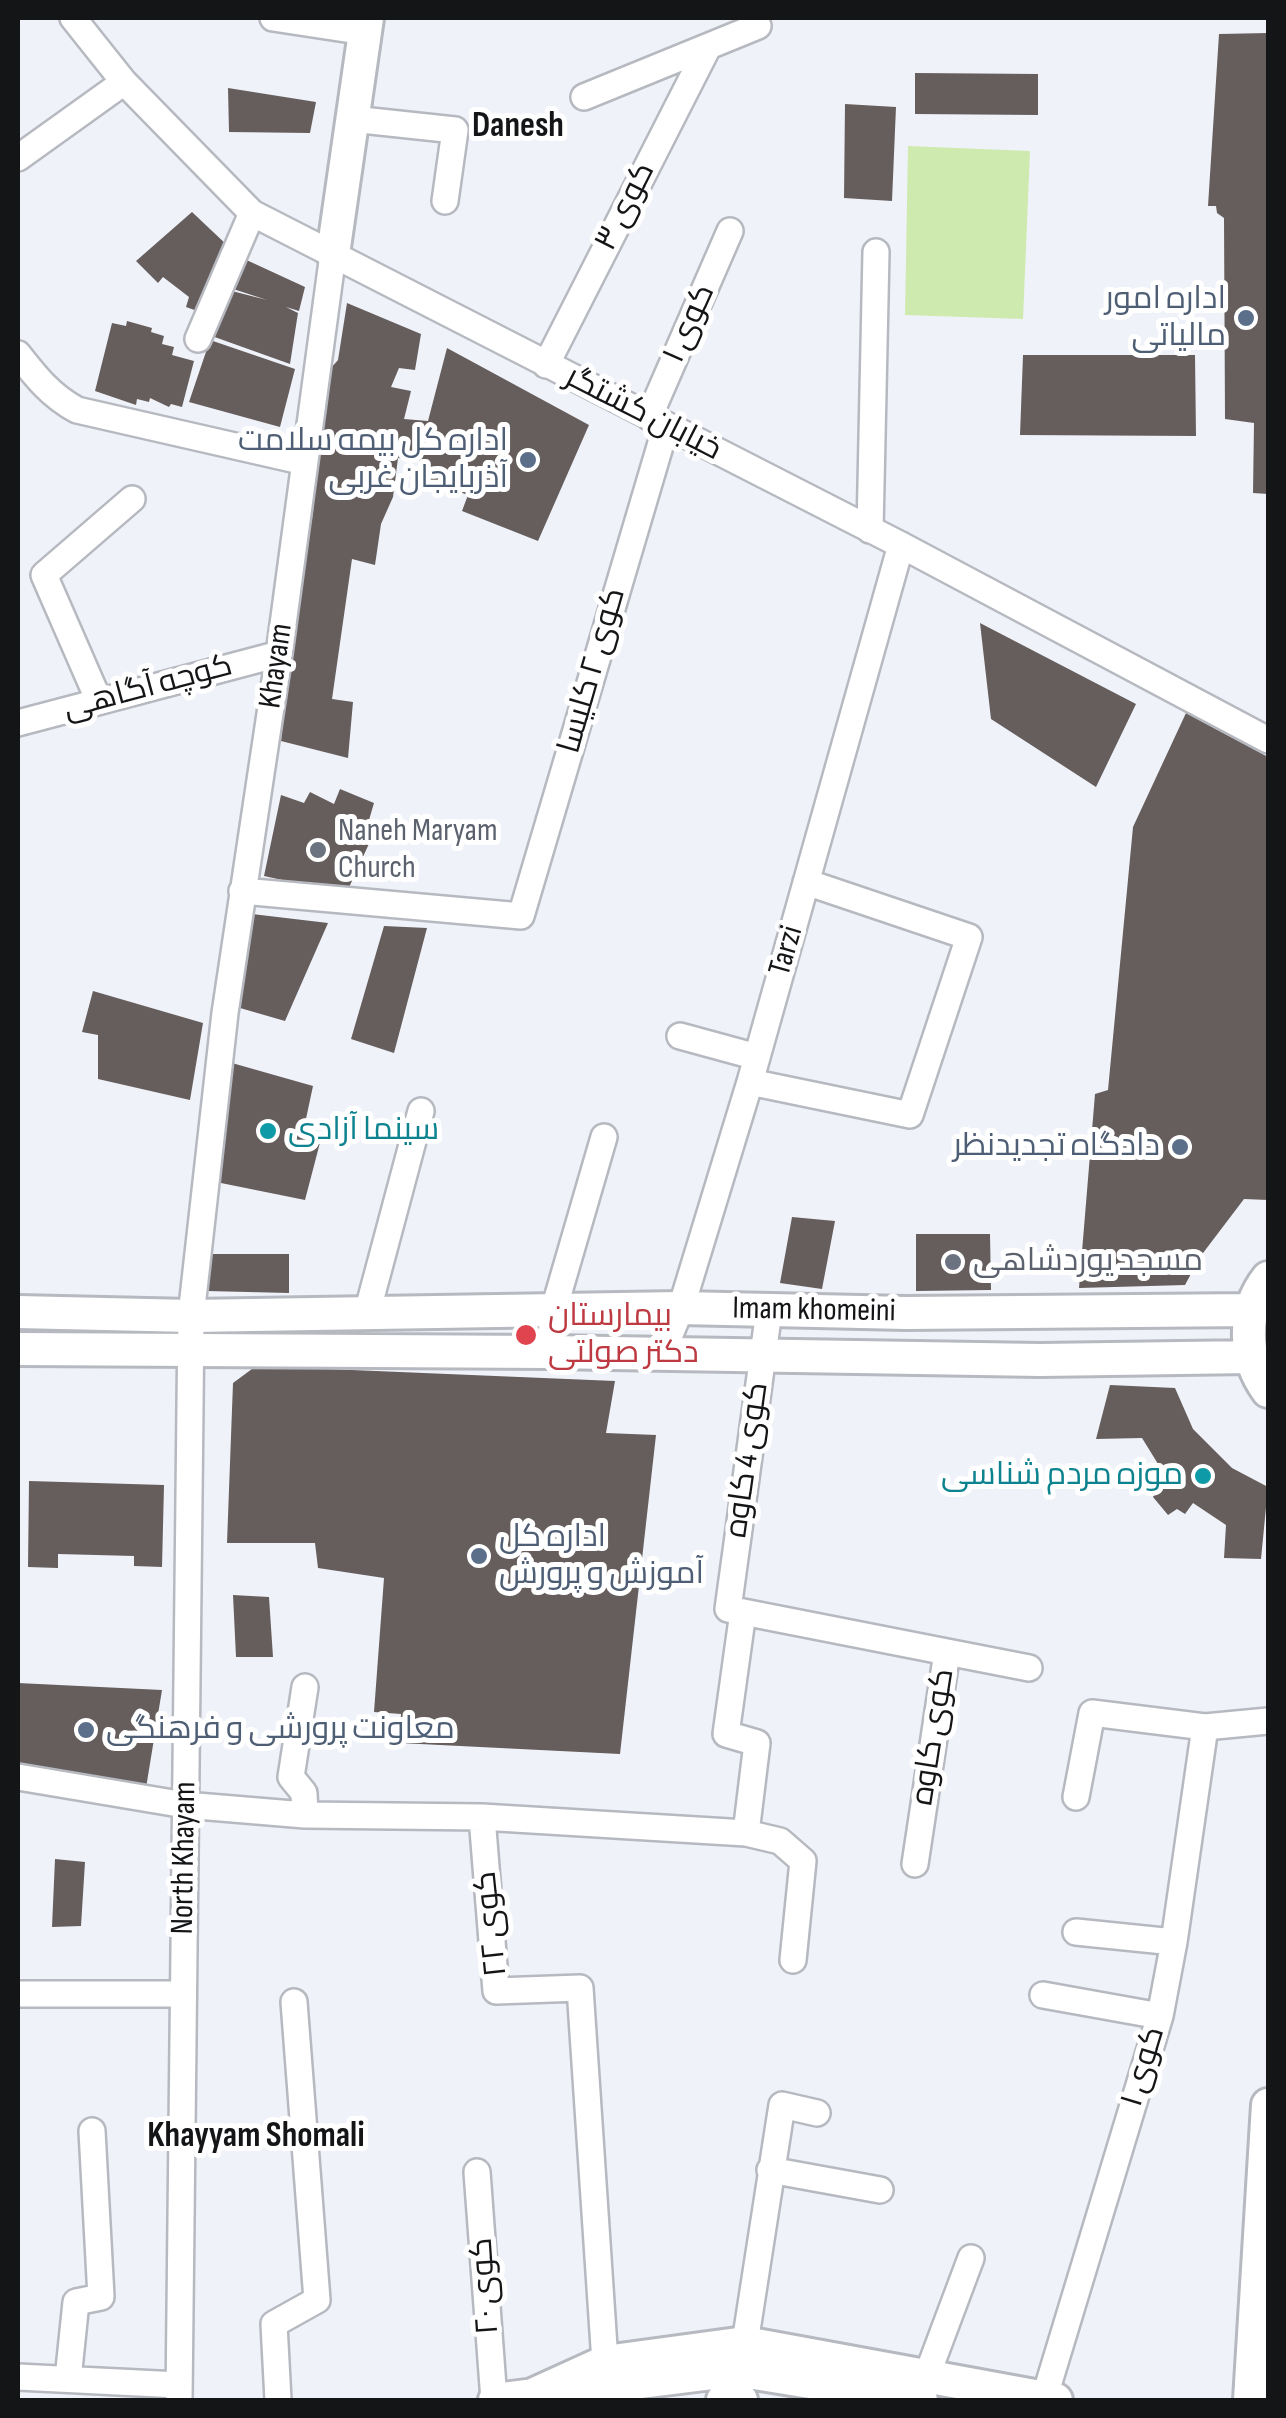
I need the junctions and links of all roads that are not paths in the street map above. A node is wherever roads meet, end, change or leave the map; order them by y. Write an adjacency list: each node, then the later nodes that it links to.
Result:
1 (73, 18): 6 (street, خیابان کشتگر)
2 (273, 18): 3 (street)
3 (366, 24): 8 (main road, Khayam)
4 (758, 26): 5 (street)
5 (707, 49): 7 (street); 17 (street, کوی ۳)
6 (124, 82): 9 (street); 11 (street, خیابان کشتگر)
7 (584, 98)
8 (352, 119): 10 (street); 14 (main road, Khayam)
9 (18, 158)
10 (445, 201)
11 (252, 214): 14 (street, خیابان کشتگر); 15 (street)
12 (730, 230): 18 (street, کوی ۱)
13 (876, 252): 21 (street)
14 (332, 254): 17 (street, خیابان کشتگر); 19 (street, Khayam)
15 (198, 339)
16 (18, 354): 19 (street)
17 (546, 364): 18 (street, خیابان کشتگر)
18 (657, 422): 21 (street, خیابان کشتگر); 28 (street, کوی ۲ کلیسا)
19 (305, 462): 23 (street, Khayam)
20 (132, 499): 24 (street)
21 (870, 530): 22 (street, خیابان کشتگر)
22 (901, 545): 26 (street, خیابان کشتگر); 27 (street, Tarzi)
23 (279, 654): 24 (street, کوچه آگاهی); 28 (street, Khayam)
24 (99, 702): 25 (street, کوچه آگاهی)
25 (18, 723)
26 (1268, 740)
27 (806, 882): 30 (street, Tarzi); 30 (street)
28 (242, 891): 40 (street, Khayam)
29 (680, 1036): 30 (street)
30 (753, 1070): 34 (street, Tarzi)
31 (421, 1111): 39 (street)
32 (604, 1137): 35 (street)
33 (1268, 1278): 36 (main road)
34 (681, 1308): 35 (main road, Imam khomeini); 37 (main road, Imam khomeini); 44 (street, Tarzi)
35 (554, 1309): 39 (main road, Imam khomeini); 43 (street)
36 (1252, 1310): 37 (main road, Imam khomeini); 45 (main road)
37 (769, 1311): 46 (street, کوی 4 کاوه)
38 (18, 1312): 40 (main road, Imam khomeini)
39 (366, 1314): 40 (main road, Imam khomeini)
40 (191, 1316): 42 (street, North Khayam)
41 (18, 1349): 42 (main road, Imam khomeini)
42 (190, 1351): 43 (main road, Imam khomeini); 56 (street, North Khayam)
43 (549, 1352): 44 (main road, Imam khomeini)
44 (662, 1354): 46 (main road, Imam khomeini)
45 (1251, 1357): 46 (main road, Imam khomeini); 47 (main road)
46 (762, 1358): 48 (street, کوی 4 کاوه)
47 (1268, 1391)
48 (735, 1611): 49 (street, کوی کاوه); 59 (street, کوی 4 کاوه)
49 (946, 1652): 50 (street); 60 (street, کوی کاوه)
50 (1030, 1668)
51 (305, 1687): 57 (street)
52 (1268, 1721): 53 (street)
53 (1205, 1726): 55 (street); 62 (street, کوی ۱)
54 (18, 1777): 56 (street)
55 (1076, 1797)
56 (185, 1805): 57 (street); 65 (street, North Khayam)
57 (306, 1815): 58 (street)
58 (482, 1818): 59 (street); 77 (street, کوی ۲۲)
59 (746, 1833): 63 (street)
60 (915, 1864)
61 (1076, 1932): 62 (street)
62 (1174, 1942): 68 (street, کوی ۱)
63 (793, 1960)
64 (18, 1994): 65 (street)
65 (183, 1994): 82 (street, North Khayam)
66 (1042, 1995): 68 (street)
67 (294, 2002): 85 (street)
68 (1160, 2016): 84 (street, کوی ۱)
69 (1268, 2104): 81 (main road)
70 (817, 2113): 72 (street)
71 (92, 2130): 79 (street)
72 (770, 2170): 74 (street); 76 (street)
73 (477, 2172): 86 (street, کوی ۲۰)
74 (880, 2190)
75 (971, 2258): 80 (street)
76 (745, 2343): 77 (main road); 80 (main road)
77 (605, 2362): 83 (main road)
78 (18, 2377): 79 (street)
79 (68, 2380): 82 (street)
80 (923, 2389): 83 (main road); 84 (main road)
81 (1250, 2391): 90 (main road)
82 (179, 2393)
83 (528, 2397): 86 (main road)
84 (1044, 2399): 89 (main road)
85 (278, 2400)
86 (495, 2400)
87 (723, 2400): 88 (main road)
88 (741, 2400)
89 (1056, 2400)
90 (1223, 2400)

